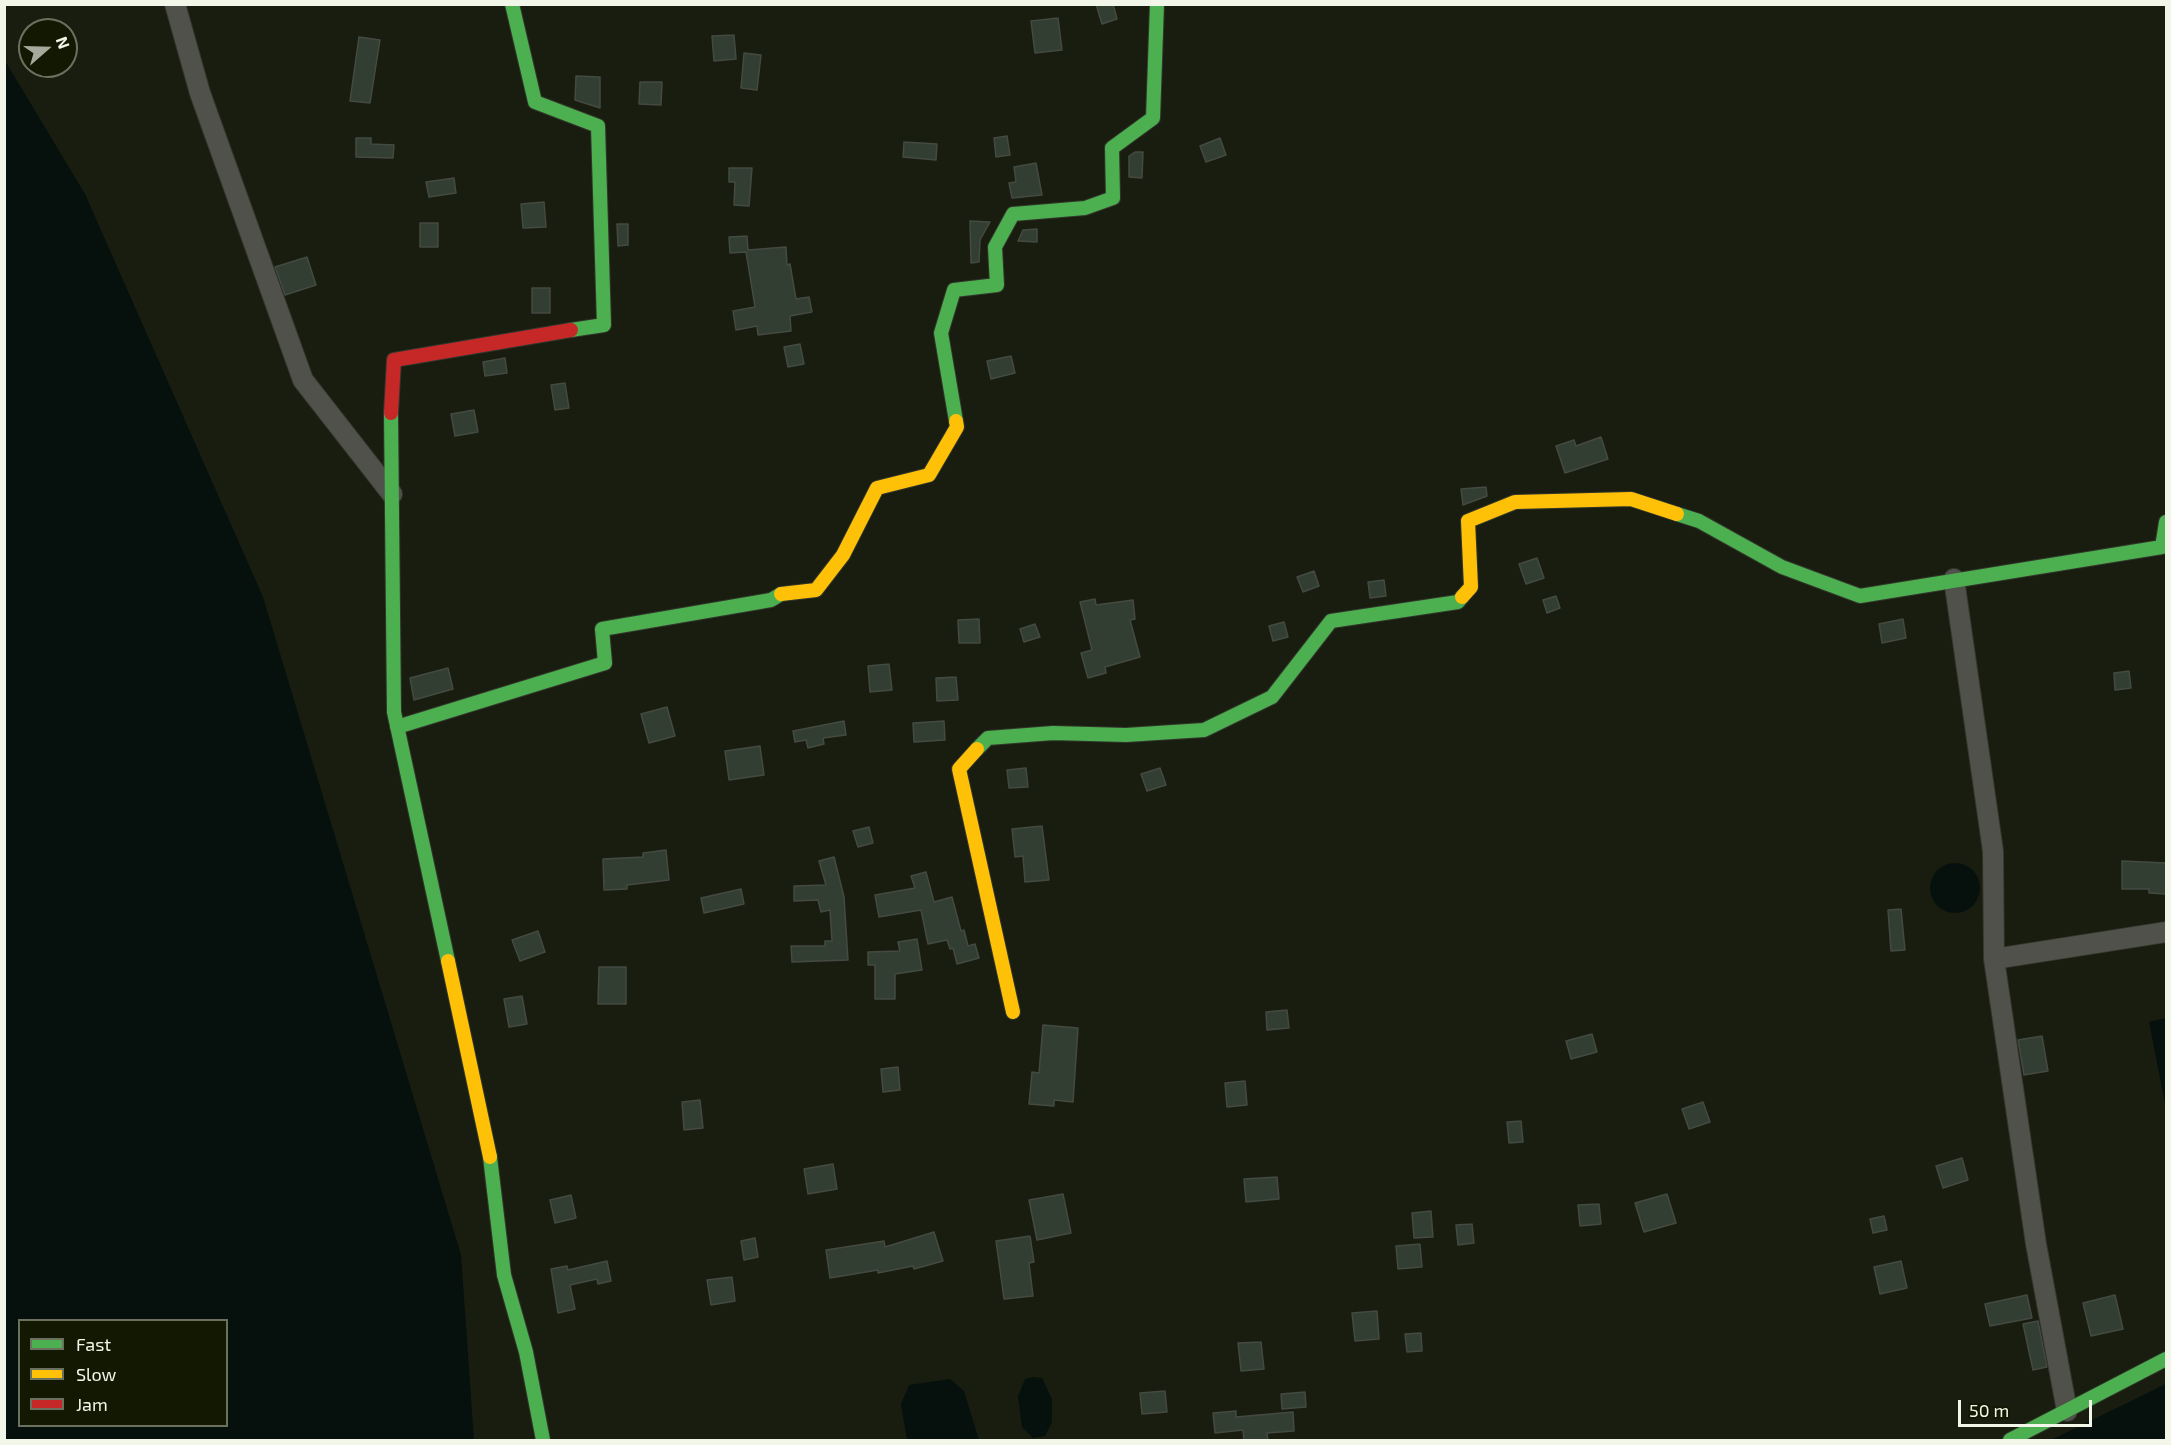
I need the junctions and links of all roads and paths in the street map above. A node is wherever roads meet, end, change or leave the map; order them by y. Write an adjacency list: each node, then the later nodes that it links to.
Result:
1 (175, 4): 4 (street)
2 (512, 4): 4 (main road)
3 (1157, 4): 7 (main road)
4 (392, 494): 7 (main road)
5 (2166, 522): 6 (main road)
6 (1954, 579): 9 (street); 10 (main road)
7 (397, 727): 13 (main road)
8 (2166, 932): 9 (street)
9 (1994, 959): 12 (street)
10 (1013, 1012)
11 (2166, 1359): 12 (main road)
12 (2067, 1411): 14 (main road)
13 (543, 1440)
14 (2010, 1440)

